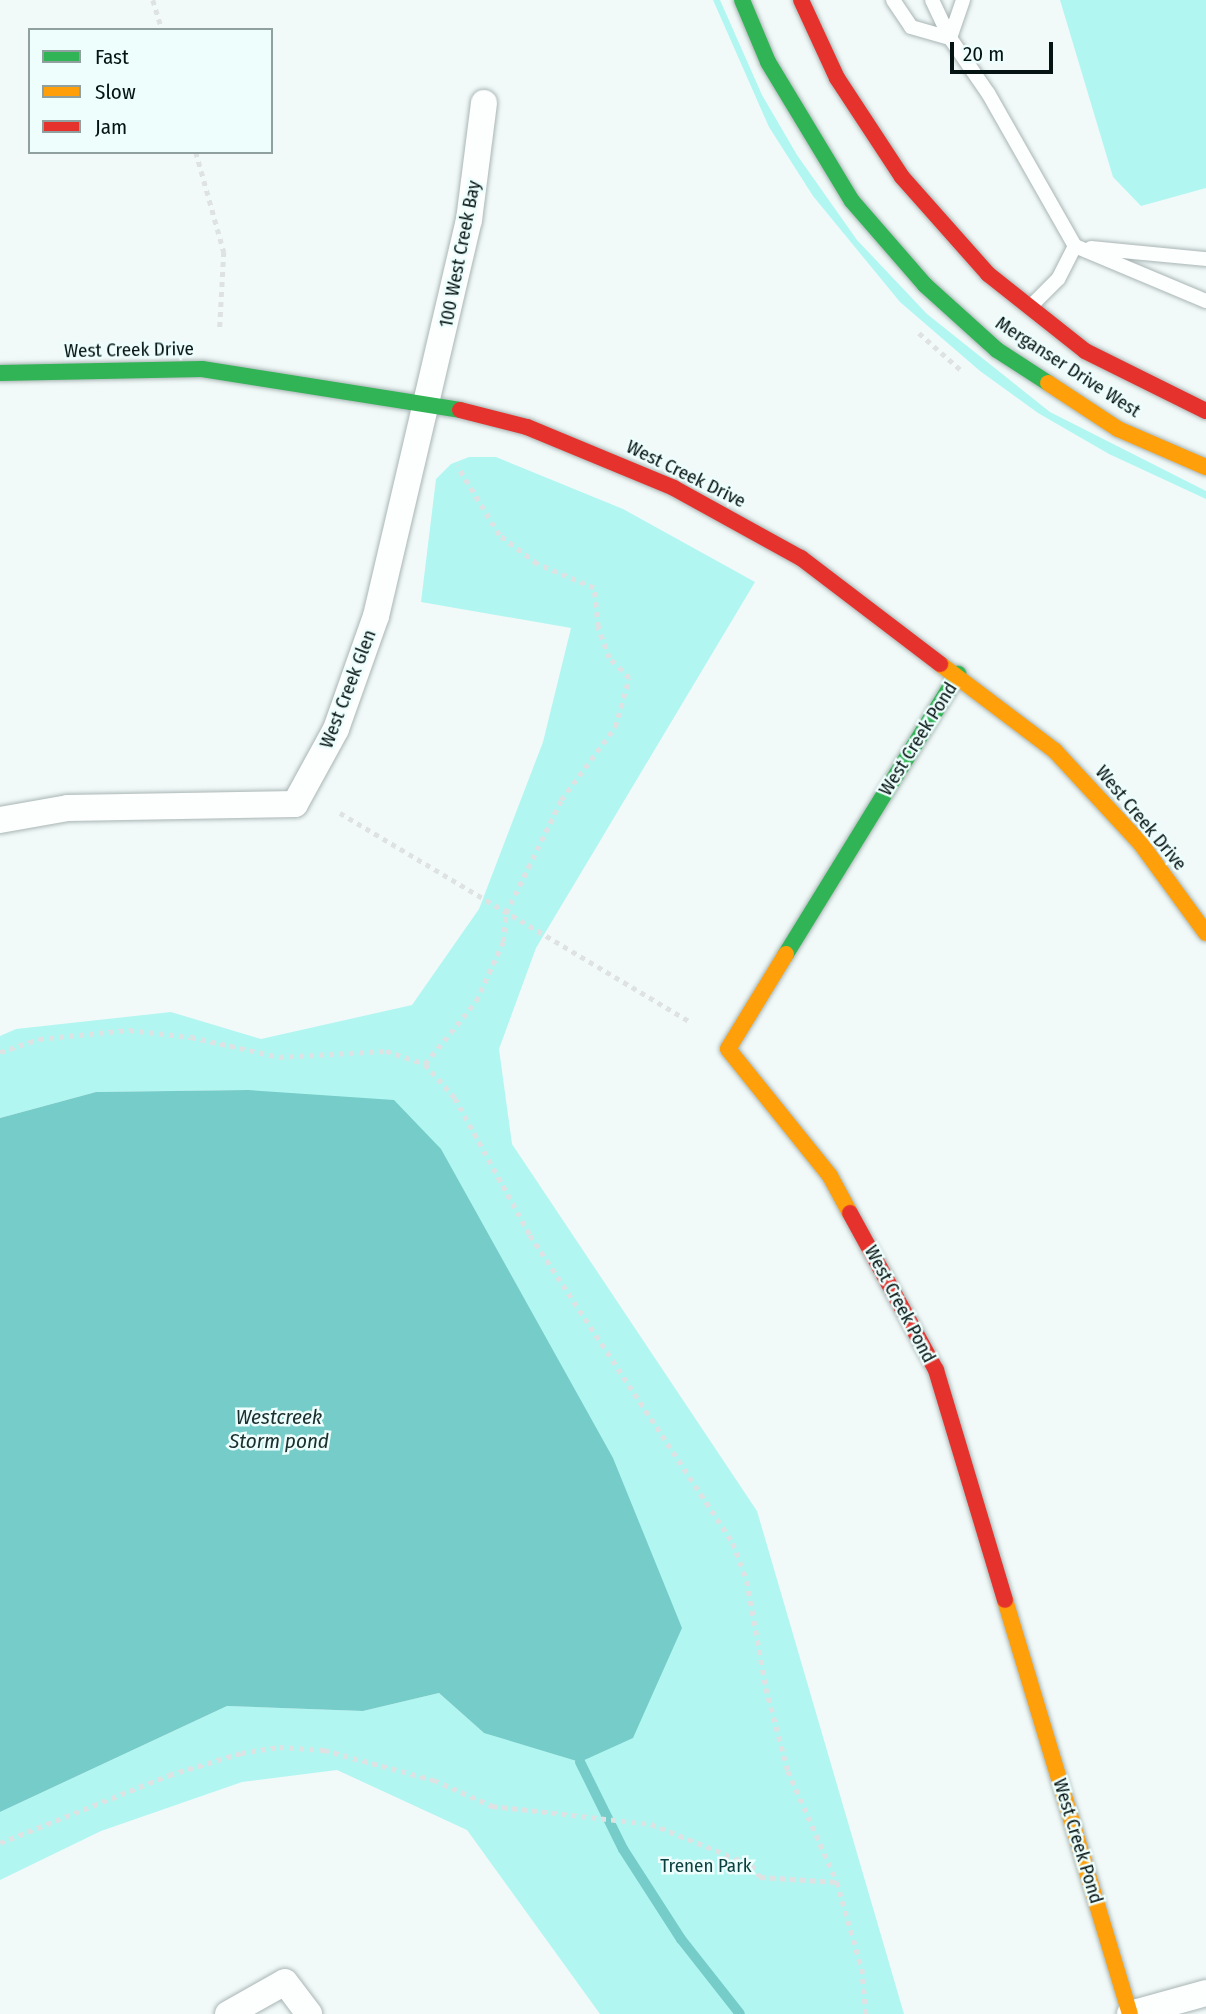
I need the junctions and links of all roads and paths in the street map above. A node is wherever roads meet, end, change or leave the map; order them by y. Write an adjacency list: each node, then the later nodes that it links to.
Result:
1 (153, 0): 7 (path)
2 (742, 0): 20 (street, Merganser Drive West)
3 (801, 0): 14 (street, Merganser Drive West)
4 (893, 0): 8 (lane)
5 (932, 0): 8 (lane)
6 (963, 0): 8 (lane)
7 (161, 28)
8 (950, 38): 11 (lane)
9 (484, 103): 17 (street, 100 West Creek Bay)
10 (197, 154): 15 (path)
11 (1076, 246): 12 (lane); 13 (lane); 14 (lane)
12 (1206, 259)
13 (1206, 301)
14 (1023, 314): 18 (street, Merganser Drive West)
15 (220, 327)
16 (0, 373): 17 (street, West Creek Drive)
17 (429, 403): 21 (street, West Creek Drive); 23 (street, West Creek Glen)
18 (1206, 411)
19 (457, 466): 24 (path)
20 (1206, 467)
21 (958, 674): 25 (street, West Creek Drive); 35 (street, West Creek Pond)
22 (340, 813): 24 (path)
23 (0, 820)
24 (506, 913): 26 (path); 28 (path)
25 (1206, 933)
26 (690, 1022)
27 (0, 1052): 28 (path)
28 (425, 1064): 30 (path)
29 (0, 1843): 30 (path)
30 (837, 1882): 34 (path)
31 (1206, 1993): 35 (street, West Creek Pond)
32 (228, 2014): 33 (street)
33 (309, 2014)
34 (866, 2014)
35 (1130, 2014)

